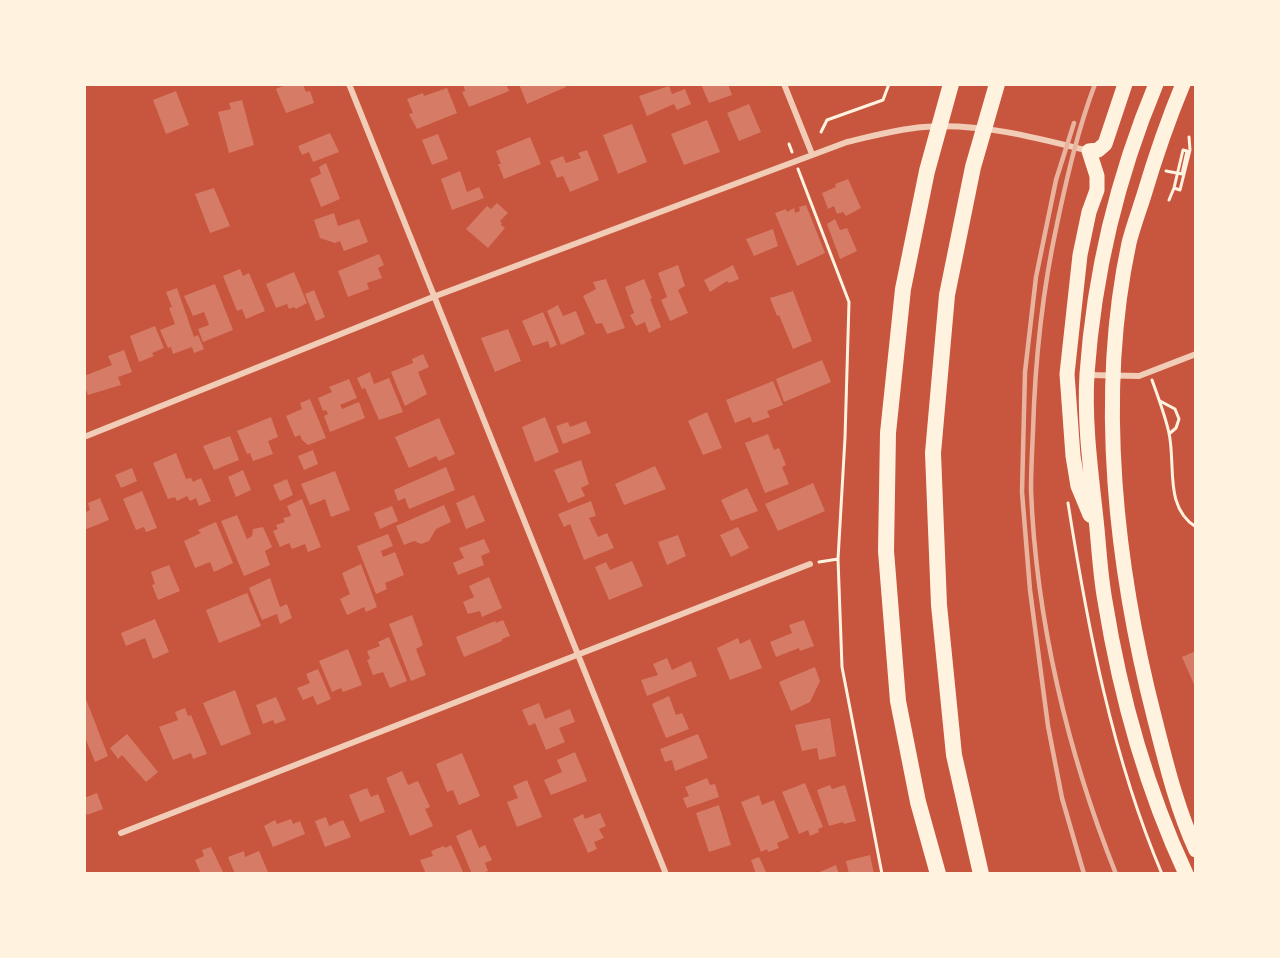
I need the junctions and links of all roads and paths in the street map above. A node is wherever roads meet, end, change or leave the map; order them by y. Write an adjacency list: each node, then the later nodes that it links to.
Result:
1 (350, 84): 18 (street)
2 (784, 84): 13 (street)
3 (889, 84): 9 (path)
4 (951, 84): 36 (highway)
5 (997, 84): 37 (highway)
6 (1125, 84): 12 (main road)
7 (1156, 84): 22 (main road)
8 (1183, 84): 23 (main road)
9 (821, 132)
10 (1189, 136): 16 (path)
11 (789, 144): 14 (path)
12 (1089, 151): 13 (street); 20 (main road)
13 (812, 154): 14 (street)
14 (796, 161): 18 (street); 29 (path)
15 (1182, 174): 16 (path)
16 (1174, 188): 17 (path)
17 (1169, 200)
18 (433, 297): 26 (street); 31 (street)
19 (1196, 354): 21 (street)
20 (1068, 362): 22 (main road); 28 (main road)
21 (1149, 373): 23 (street); 24 (path)
22 (1087, 375): 23 (street); 28 (main road)
23 (1114, 376): 33 (main road)
24 (1160, 400): 25 (path); 25 (path)
25 (1169, 434): 27 (path)
26 (84, 437)
27 (1196, 527)
28 (1097, 532): 38 (main road)
29 (838, 559): 30 (path); 35 (path)
30 (810, 564): 31 (street)
31 (578, 655): 32 (street); 34 (street)
32 (121, 833)
33 (1196, 850)
34 (666, 874)
35 (882, 874)
36 (938, 874)
37 (981, 874)
38 (1186, 874)

